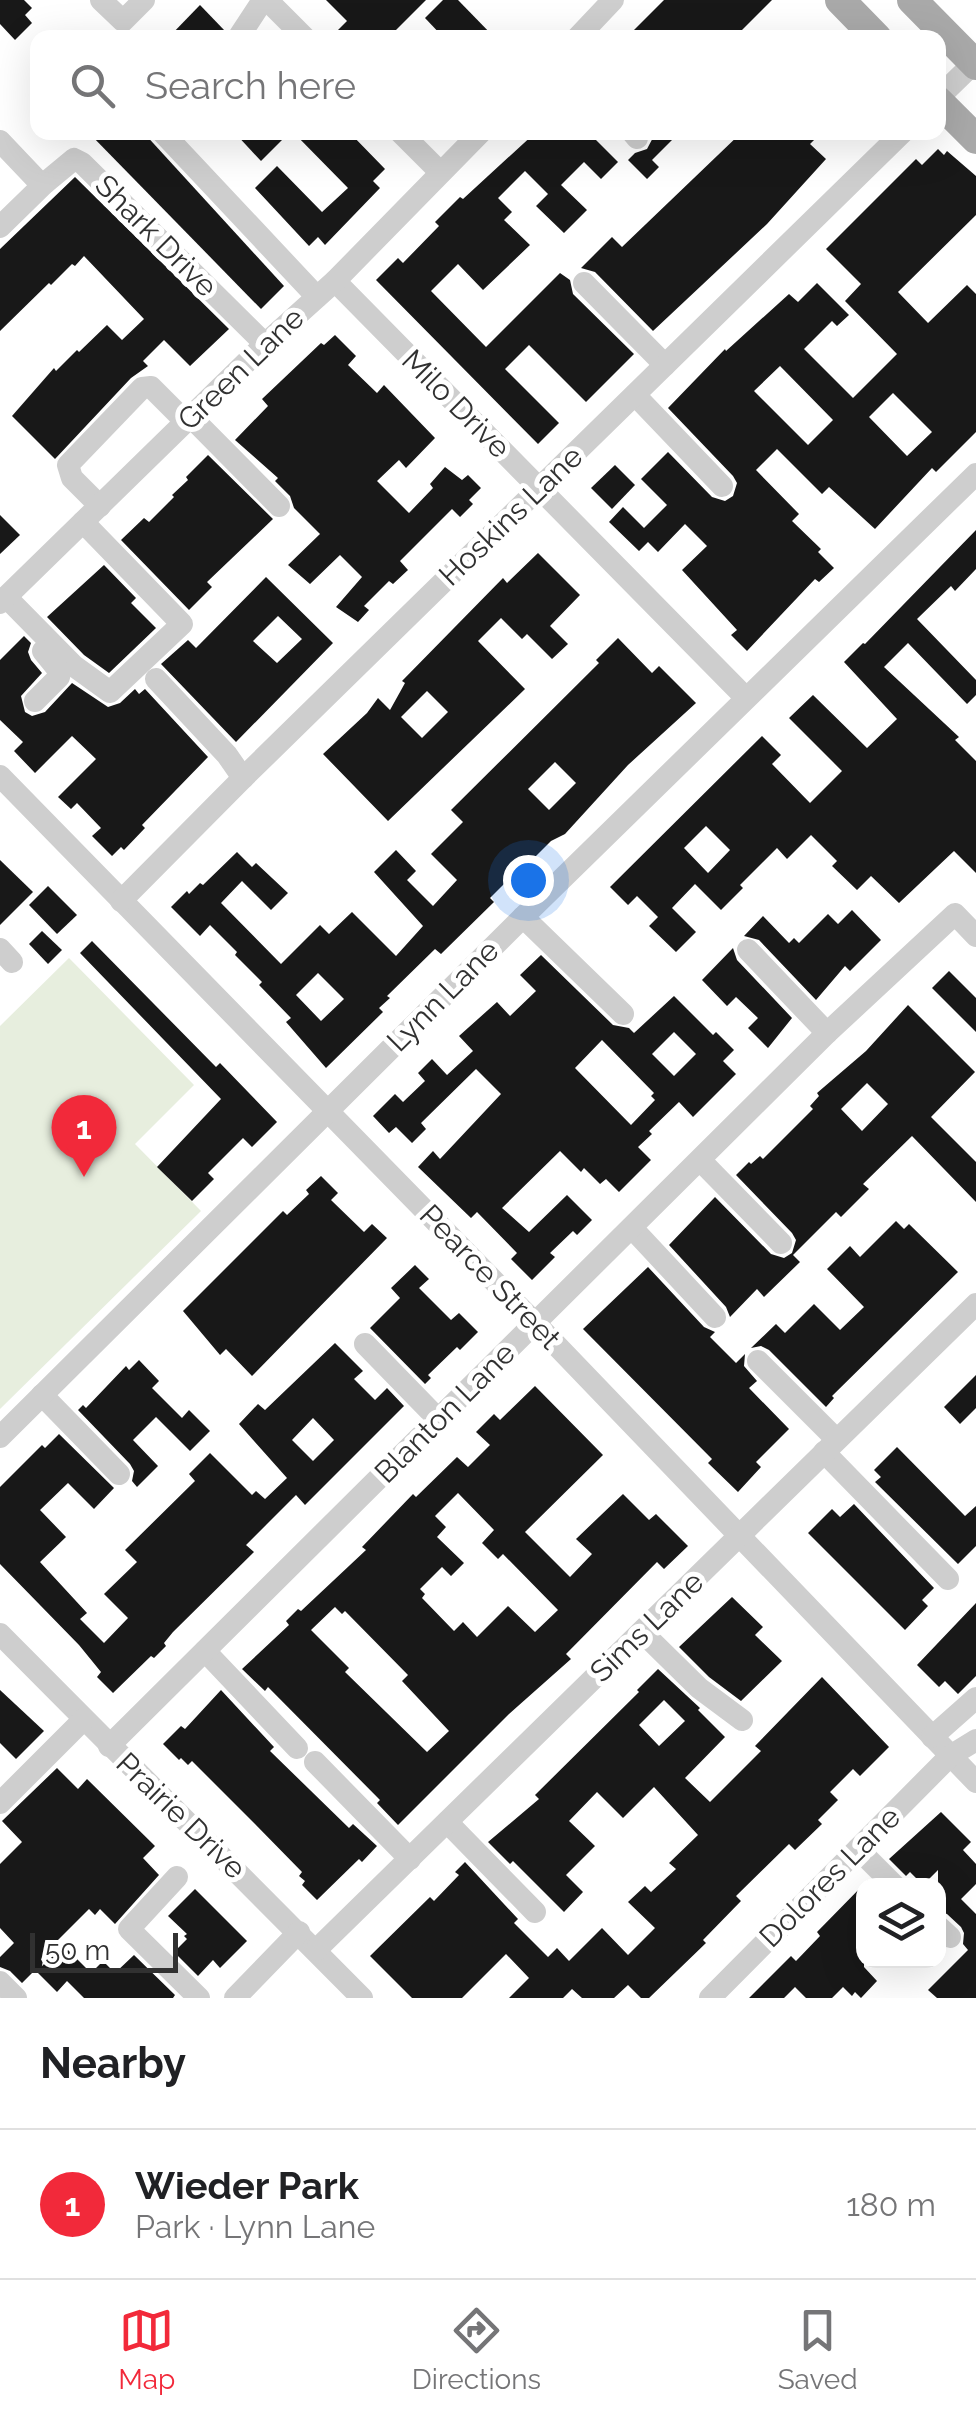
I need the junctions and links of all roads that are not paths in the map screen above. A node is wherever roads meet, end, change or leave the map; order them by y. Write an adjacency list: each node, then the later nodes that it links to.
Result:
1 (102, 0): 2 (street)
2 (144, 0)
3 (265, 0): 7 (street); 8 (street)
4 (613, 0): 9 (street)
5 (840, 0): 10 (main road)
6 (912, 0): 11 (main road)
7 (244, 30)
8 (296, 30)
9 (584, 30)
10 (869, 30)
11 (942, 30)
12 (946, 35): 13 (main road)
13 (975, 64): 14 (street)
14 (946, 91)
15 (946, 107): 16 (main road)
16 (976, 138)
17 (169, 140): 27 (street)
18 (408, 140): 22 (street)
19 (472, 140): 22 (street, Green Lane)
20 (895, 140): 29 (street, Hoskins Lane)
21 (0, 141): 23 (street, Shark Drive)
22 (440, 172): 25 (street, Green Lane)
23 (44, 183): 24 (street); 28 (street, Shark Drive)
24 (0, 227)
25 (335, 281): 27 (street, Green Lane); 34 (street, Milo Drive)
26 (584, 283): 29 (street)
27 (316, 297): 28 (street, Green Lane)
28 (265, 344): 31 (street, Green Lane)
29 (665, 365): 30 (street, Hoskins Lane)
30 (635, 395): 33 (street); 34 (street, Hoskins Lane)
31 (188, 419): 35 (street); 36 (street, Green Lane); 36 (street)
32 (976, 474): 39 (street, Lynn Lane)
33 (722, 486)
34 (540, 488): 39 (street, Milo Drive); 42 (street, Hoskins Lane)
35 (279, 506)
36 (92, 514): 37 (street, Green Lane); 37 (street)
37 (2, 602): 40 (street)
38 (156, 679): 42 (street)
39 (746, 698): 44 (street, Lynn Lane)
40 (35, 700)
41 (0, 776): 43 (street, Pearce Street)
42 (242, 778): 43 (street, Hoskins Lane)
43 (122, 901): 49 (street, Pearce Street)
44 (524, 917): 47 (street); 49 (street, Lynn Lane)
45 (976, 936): 48 (street, Blanton Lane)
46 (748, 950): 48 (street)
47 (623, 1014)
48 (827, 1033): 50 (street, Blanton Lane)
49 (327, 1110): 55 (street, Pearce Street); 58 (street, Lynn Lane)
50 (700, 1160): 51 (street, Blanton Lane); 52 (street)
51 (632, 1228): 54 (street); 55 (street, Blanton Lane)
52 (781, 1242)
53 (976, 1304): 61 (street, Sims Lane)
54 (715, 1317)
55 (536, 1324): 59 (street, Blanton Lane); 63 (street, Pearce Street)
56 (366, 1344): 59 (street)
57 (758, 1361): 61 (street)
58 (42, 1395): 60 (street, Lynn Lane); 62 (street)
59 (439, 1420): 67 (street, Blanton Lane)
60 (0, 1437)
61 (830, 1446): 63 (street, Sims Lane); 64 (street)
62 (119, 1474)
63 (740, 1537): 65 (street, Sims Lane); 71 (street, Pearce Street)
64 (948, 1579)
65 (642, 1632): 70 (street); 77 (street, Sims Lane)
66 (0, 1634): 69 (street, Prairie Drive)
67 (205, 1651): 73 (street, Blanton Lane); 79 (street)
68 (976, 1698): 71 (street)
69 (83, 1720): 73 (street, Prairie Drive); 76 (street)
70 (742, 1720)
71 (932, 1737): 74 (street, Pearce Street)
72 (976, 1740): 74 (street, Dolores Lane)
73 (109, 1746): 83 (street, Prairie Drive)
74 (950, 1756): 75 (street, Pearce Street); 78 (street, Dolores Lane)
75 (976, 1782)
76 (1, 1799)
77 (447, 1822): 79 (street, Sims Lane); 82 (street)
78 (858, 1849): 81 (street); 90 (street, Dolores Lane)
79 (410, 1859): 84 (street, Sims Lane)
80 (177, 1878): 87 (street)
81 (887, 1878)
82 (535, 1912)
83 (299, 1932): 84 (street, Prairie Drive); 88 (street)
84 (316, 1950): 89 (street, Prairie Drive)
85 (0, 1982): 86 (street)
86 (16, 1998)
87 (199, 1998)
88 (236, 1998)
89 (362, 1998)
90 (710, 1998)

